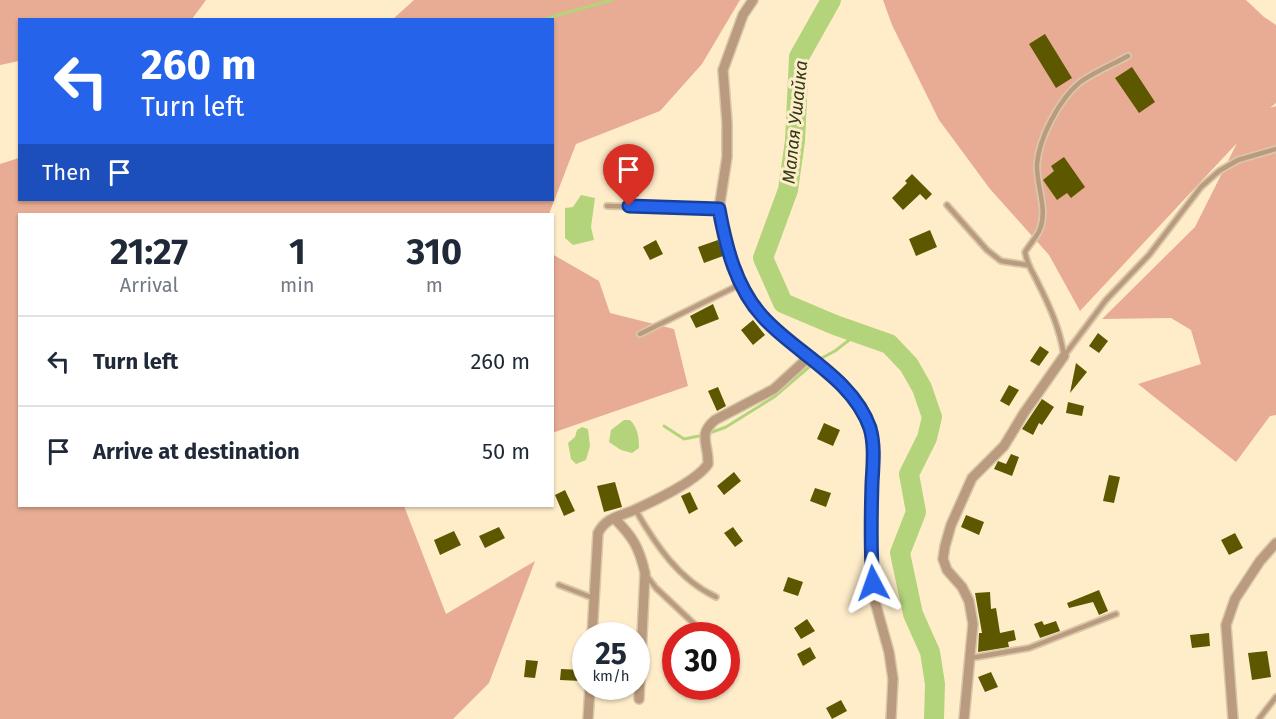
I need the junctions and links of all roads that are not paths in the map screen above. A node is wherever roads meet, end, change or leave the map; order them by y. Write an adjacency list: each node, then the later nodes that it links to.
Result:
1 (753, 0): 6 (street)
2 (1128, 57): 7 (lane)
3 (1276, 149): 11 (lane)
4 (947, 205): 7 (lane)
5 (607, 206): 6 (lane)
6 (719, 209): 8 (street)
7 (1027, 265): 11 (lane)
8 (739, 285): 9 (lane); 10 (street)
9 (640, 334)
10 (810, 356): 12 (street); 27 (street)
11 (1064, 356): 23 (street)
12 (635, 509): 13 (street); 17 (lane)
13 (614, 518): 15 (street); 18 (street)
14 (1276, 543): 29 (street)
15 (645, 573): 21 (street); 22 (lane)
16 (559, 585): 18 (lane)
17 (716, 597)
18 (594, 598): 20 (street)
19 (1116, 614): 23 (lane)
20 (593, 622)
21 (643, 622)
22 (692, 622)
23 (970, 658): 28 (street)
24 (1276, 697): 30 (lane)
25 (589, 700): 26 (street)
26 (588, 719)
27 (891, 719)
28 (964, 719)
29 (1233, 719)
30 (1259, 719)

